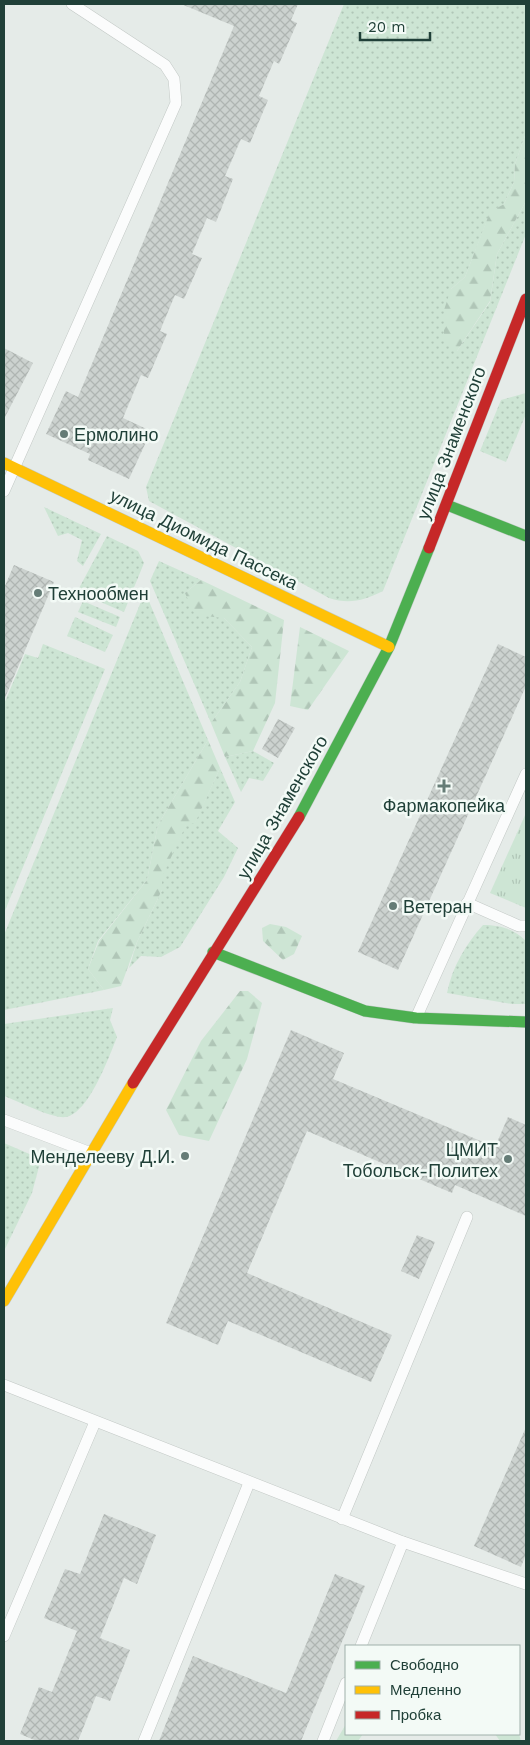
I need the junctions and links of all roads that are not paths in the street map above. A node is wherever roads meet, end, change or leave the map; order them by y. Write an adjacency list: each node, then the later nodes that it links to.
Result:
1 (72, 4): 3 (lane)
2 (526, 299): 5 (main road, улица Знаменского)
3 (9, 465): 4 (lane); 7 (main road, улица Диомида Пассека)
4 (4, 491)
5 (447, 505): 6 (main road); 7 (main road, улица Знаменского)
6 (526, 536)
7 (389, 647): 11 (main road, улица Знаменского)
8 (526, 774): 9 (lane)
9 (467, 903): 10 (lane); 12 (lane)
10 (526, 926)
11 (213, 952): 12 (main road); 15 (main road, улица Знаменского)
12 (416, 1018): 13 (main road)
13 (526, 1022)
14 (4, 1120): 15 (lane)
15 (91, 1153): 17 (main road, улица Знаменского)
16 (467, 1217): 21 (lane)
17 (4, 1301)
18 (4, 1386): 19 (lane)
19 (95, 1422): 20 (lane); 24 (lane)
20 (249, 1483): 21 (lane); 27 (lane)
21 (342, 1518): 22 (lane)
22 (403, 1542): 23 (lane); 25 (lane)
23 (526, 1584)
24 (4, 1636)
25 (361, 1645)
26 (345, 1686): 28 (lane)
27 (144, 1741)
28 (323, 1741)

